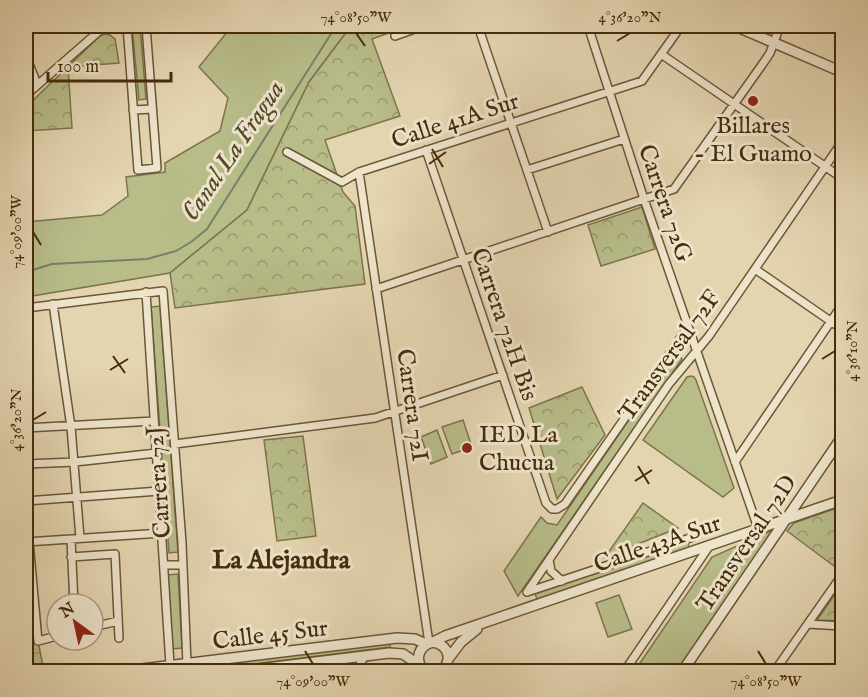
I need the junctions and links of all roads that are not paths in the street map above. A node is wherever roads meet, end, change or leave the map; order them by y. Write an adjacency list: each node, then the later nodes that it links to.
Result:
1 (105, 26): 15 (street)
2 (127, 26): 20 (street)
3 (146, 26): 19 (street)
4 (423, 26): 10 (street)
5 (478, 26): 21 (street)
6 (588, 26): 16 (street, Carrera 72G)
7 (681, 26): 12 (street)
8 (735, 26): 11 (street)
9 (780, 26): 11 (street)
10 (395, 36)
11 (774, 42): 14 (street); 18 (street)
12 (661, 54): 16 (street, Calle 41A Sur); 18 (street)
13 (26, 56): 15 (street)
14 (843, 72)
15 (37, 84): 17 (street)
16 (609, 92): 21 (street, Calle 41A Sur); 22 (street, Carrera 72G)
17 (26, 95)
18 (735, 105): 26 (street); 30 (street)
19 (153, 109): 20 (street); 20 (street)
20 (134, 110)
21 (511, 123): 24 (street, Calle 41A Sur); 27 (street)
22 (624, 139): 27 (street); 30 (street, Carrera 72G)
23 (843, 142): 26 (street, Transversal 72F)
24 (426, 150): 28 (street, Calle 41A Sur); 32 (street, Carrera 72H Bis)
25 (287, 152): 28 (street, Calle 41A Sur)
26 (825, 167): 29 (street); 33 (street, Transversal 72F)
27 (527, 170): 31 (street)
28 (359, 172): 34 (street, Carrera 72I)
29 (843, 178)
30 (644, 199): 31 (street); 40 (street, Carrera 72G)
31 (548, 232): 32 (street)
32 (462, 261): 34 (street); 43 (street, Carrera 72H Bis)
33 (755, 269): 39 (street); 42 (street, Transversal 72F)
34 (376, 289): 44 (street, Carrera 72I)
35 (146, 292): 36 (street); 46 (street, Carrera 72J); 50 (street, Carrera 72J)
36 (54, 304): 38 (street); 47 (street)
37 (843, 305): 39 (street)
38 (26, 309)
39 (832, 321): 41 (street); 53 (street)
40 (688, 327): 42 (street, Carrera 72G); 59 (street, Transversal 72F)
41 (843, 328)
42 (697, 351): 53 (street, Carrera 72G); 69 (street, Transversal 72F)
43 (503, 375): 44 (street); 59 (street, Carrera 72H Bis)
44 (394, 412): 50 (street); 88 (street, Carrera 72I)
45 (26, 416): 48 (street)
46 (154, 421): 47 (street); 51 (street, Carrera 72J)
47 (71, 427): 48 (street); 52 (street)
48 (26, 428)
49 (843, 437): 60 (street, Transversal 72D)
50 (175, 444): 71 (street, Carrera 72J)
51 (157, 453): 52 (street); 55 (street, Carrera 72J)
52 (75, 462): 54 (street); 56 (street)
53 (735, 462): 61 (street, Carrera 72G)
54 (26, 464)
55 (159, 491): 56 (street); 62 (street, Carrera 72J)
56 (77, 497): 58 (street); 64 (street)
57 (843, 500): 60 (street, Calle 43A Sur)
58 (26, 501)
59 (552, 509)
60 (786, 518): 61 (street, Calle 43A Sur); 99 (street, Transversal 72D)
61 (758, 528): 67 (street, Calle 43A Sur)
62 (162, 533): 64 (street); 70 (street, Carrera 72J)
63 (693, 537): 72 (street, Calle 43A Sur)
64 (80, 538): 65 (street)
65 (71, 539): 66 (street); 68 (street)
66 (27, 542): 78 (street)
67 (710, 545): 75 (street, Calle 43A Sur); 98 (street, Transversal 72D)
68 (71, 556): 76 (street); 79 (street)
69 (549, 560): 74 (street); 77 (street, Transversal 72F)
70 (164, 565): 71 (street); 91 (street, Carrera 72J)
71 (183, 565): 92 (street, Carrera 72J)
72 (606, 566): 74 (street, Calle 43A Sur); 75 (street)
73 (843, 575): 82 (street)
74 (561, 580): 77 (street, Calle 43A Sur)
75 (611, 580): 81 (street, Calle 43A Sur)
76 (73, 592)
77 (527, 592)
78 (29, 594): 84 (street)
79 (118, 621): 80 (street); 86 (street)
80 (105, 624)
81 (484, 624): 88 (street, Calle 43A Sur); 90 (street, Calle 43A Sur)
82 (808, 624): 83 (street); 100 (street)
83 (843, 626)
84 (36, 631): 85 (street); 87 (street)
85 (26, 632)
86 (119, 638)
87 (45, 639)
88 (429, 643): 90 (street); 92 (street, Calle 45 Sur); 93 (street)
89 (365, 656): 93 (street, Calle 45 Sur); 95 (street, Calle 45 Sur); 96 (street)
90 (448, 664): 97 (street, Calle 43A Sur)
91 (170, 668): 92 (street, Calle 45 Sur); 94 (street, Calle 45 Sur)
92 (187, 668)
93 (423, 669)
94 (117, 672)
95 (233, 672)
96 (355, 672)
97 (440, 672)
98 (624, 672)
99 (682, 672)
100 (774, 672)

